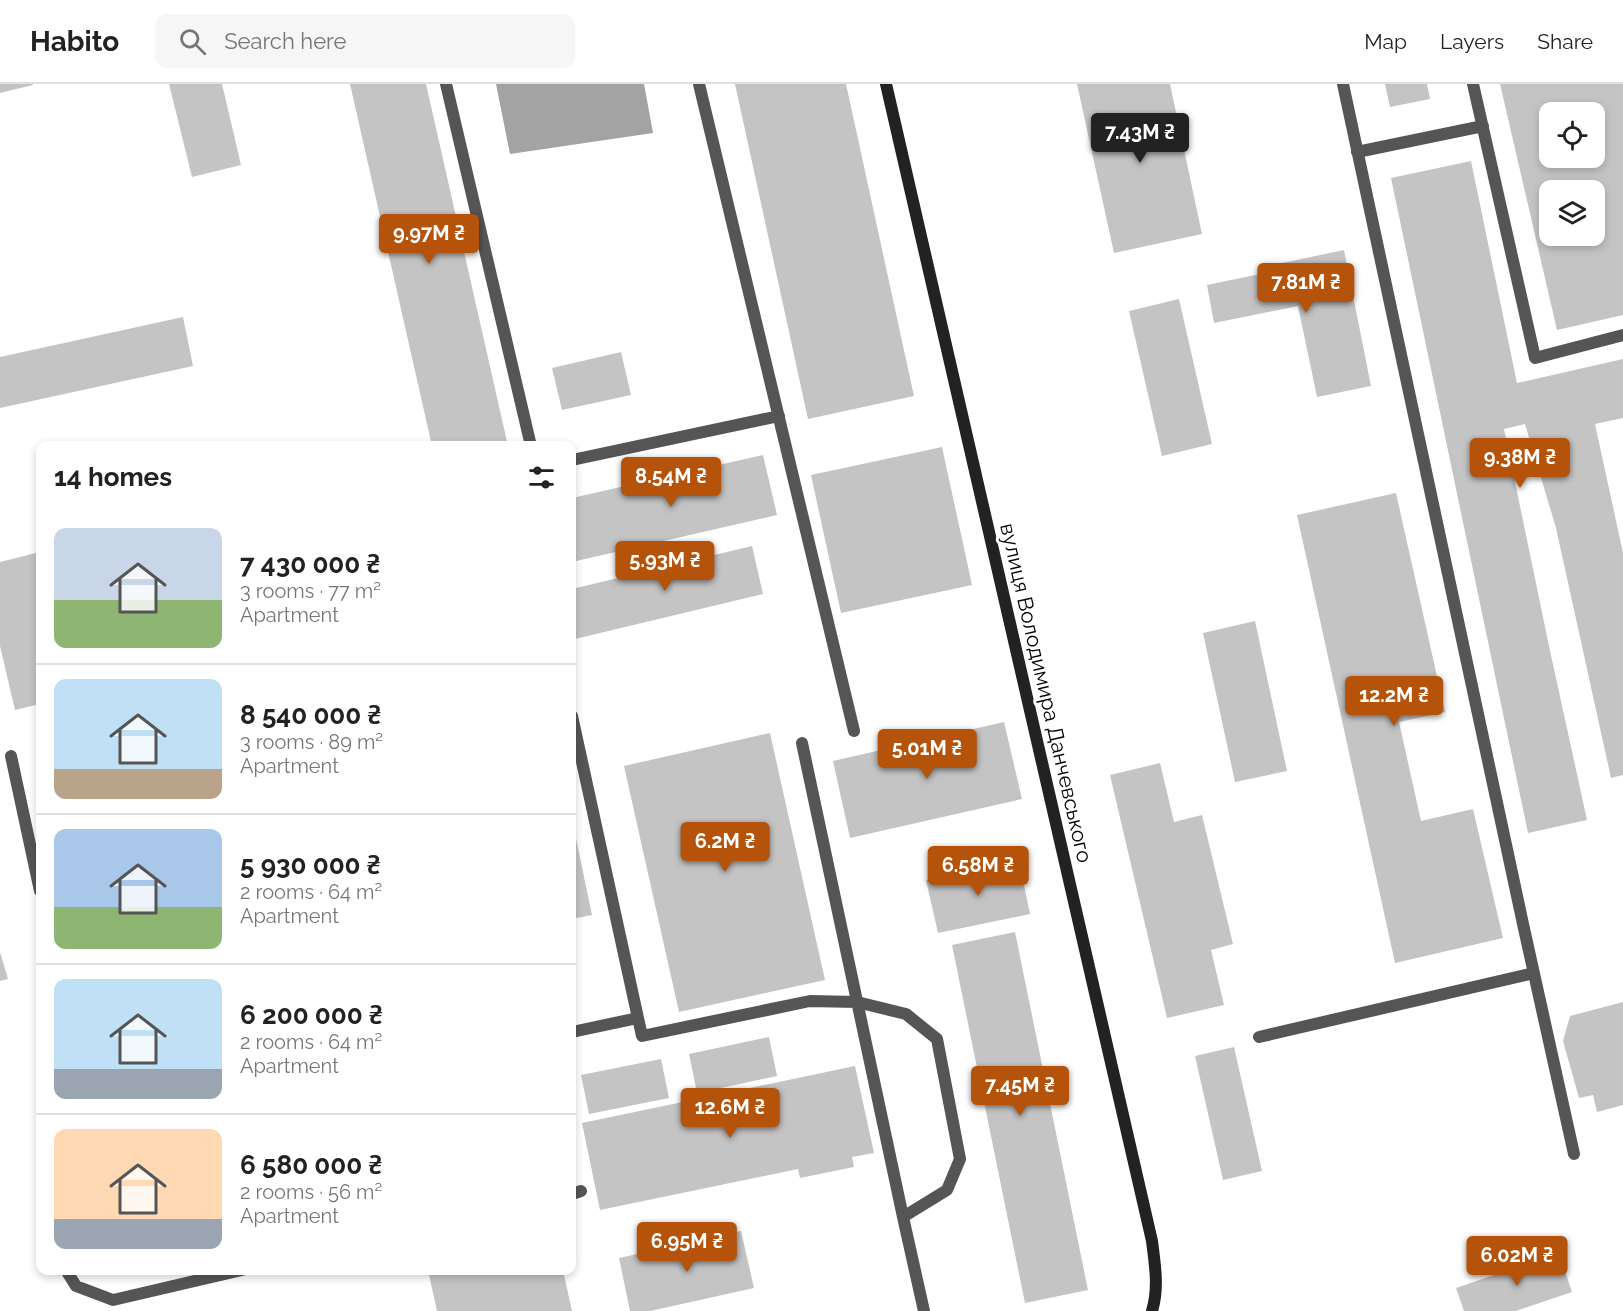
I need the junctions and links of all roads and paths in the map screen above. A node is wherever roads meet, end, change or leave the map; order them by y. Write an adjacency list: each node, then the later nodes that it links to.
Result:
1 (446, 84): 10 (lane)
2 (699, 84): 9 (lane)
3 (886, 84): 27 (street, вулиця Володимира Данчевського)
4 (1343, 84): 7 (lane)
5 (1473, 84): 6 (lane)
6 (1483, 126): 7 (lane); 8 (lane)
7 (1357, 152): 17 (lane)
8 (1623, 336)
9 (779, 416): 11 (lane); 12 (lane)
10 (530, 441)
11 (576, 459)
12 (854, 731)
13 (576, 734): 19 (lane)
14 (802, 743): 18 (lane)
15 (11, 756): 16 (lane)
16 (36, 872)
17 (1534, 973): 21 (lane); 22 (lane)
18 (857, 1002): 19 (lane); 23 (lane); 23 (lane)
19 (638, 1018): 20 (lane)
20 (576, 1031)
21 (1259, 1037)
22 (1574, 1154)
23 (903, 1217): 26 (lane)
24 (69, 1275): 25 (lane)
25 (221, 1275)
26 (924, 1311)
27 (1152, 1311)

